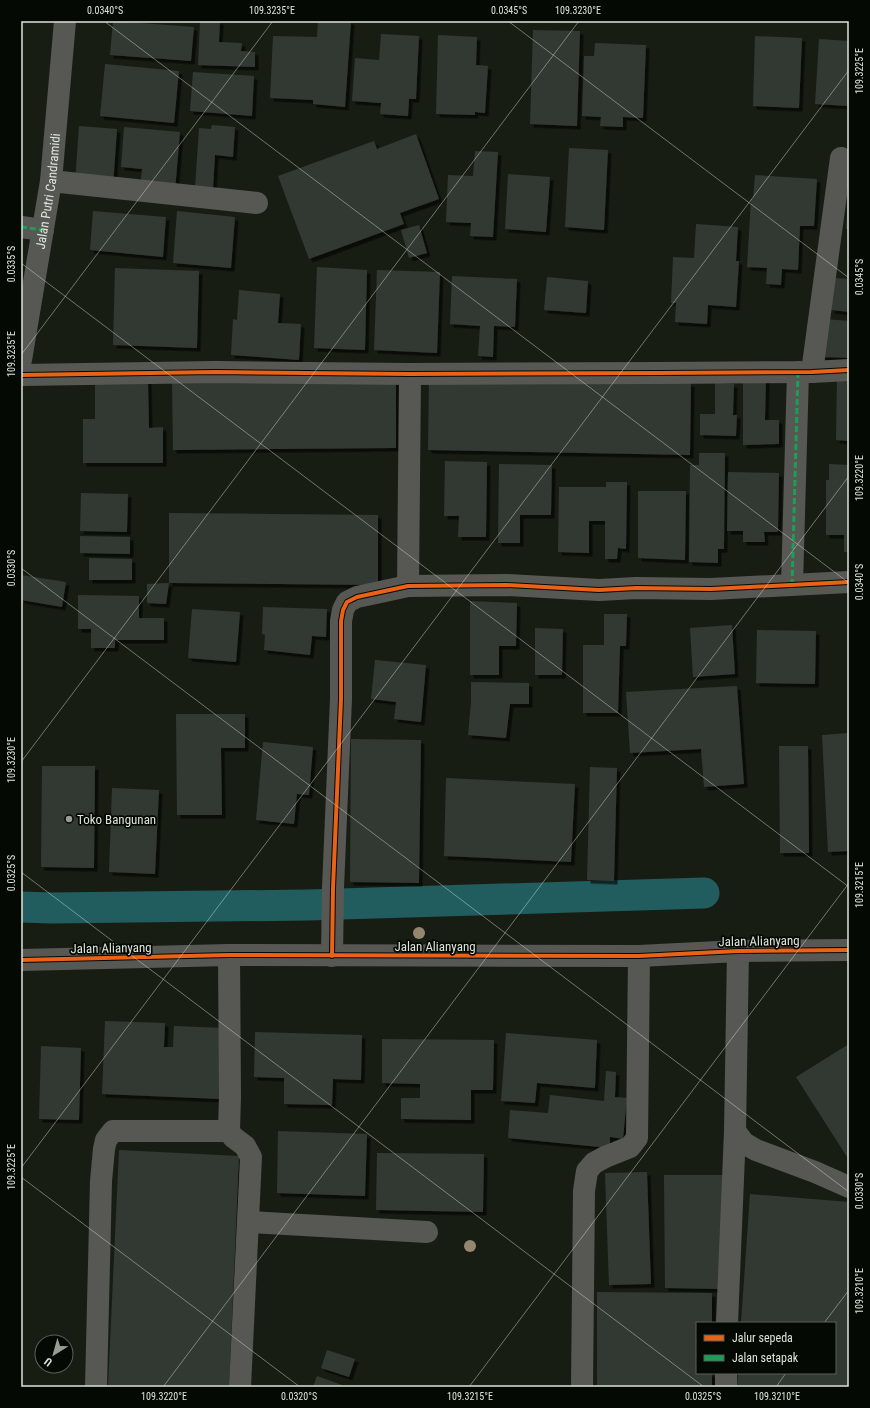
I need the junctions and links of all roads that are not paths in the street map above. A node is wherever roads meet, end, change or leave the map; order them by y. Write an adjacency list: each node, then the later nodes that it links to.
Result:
1 (66, 21): 3 (street, Jalan Putri Candramidi)
2 (841, 158): 9 (street)
3 (50, 181): 4 (street); 6 (street, Jalan Putri Candramidi)
4 (257, 203)
5 (21, 227): 6 (street)
6 (43, 230): 7 (street, Jalan Putri Candramidi)
7 (21, 360)
8 (849, 370): 9 (street)
9 (805, 372): 10 (street); 13 (street)
10 (410, 374): 11 (street); 14 (street)
11 (21, 375)
12 (849, 582): 13 (street)
13 (792, 585): 14 (street)
14 (408, 586): 15 (street)
15 (332, 946): 18 (street, Jalan Alianyang); 19 (street, Jalan Alianyang)
16 (849, 950): 17 (street, Jalan Alianyang)
17 (738, 951): 19 (street, Jalan Alianyang); 22 (street)
18 (229, 955): 20 (street, Jalan Alianyang); 21 (street)
19 (639, 956): 30 (street)
20 (21, 960)
21 (228, 1131): 24 (street); 28 (street)
22 (735, 1131): 23 (street); 26 (street)
23 (849, 1187)
24 (248, 1222): 25 (street); 29 (street)
25 (427, 1232)
26 (727, 1322)
27 (726, 1374): 31 (street)
28 (96, 1387)
29 (240, 1387)
30 (582, 1387)
31 (726, 1387)

